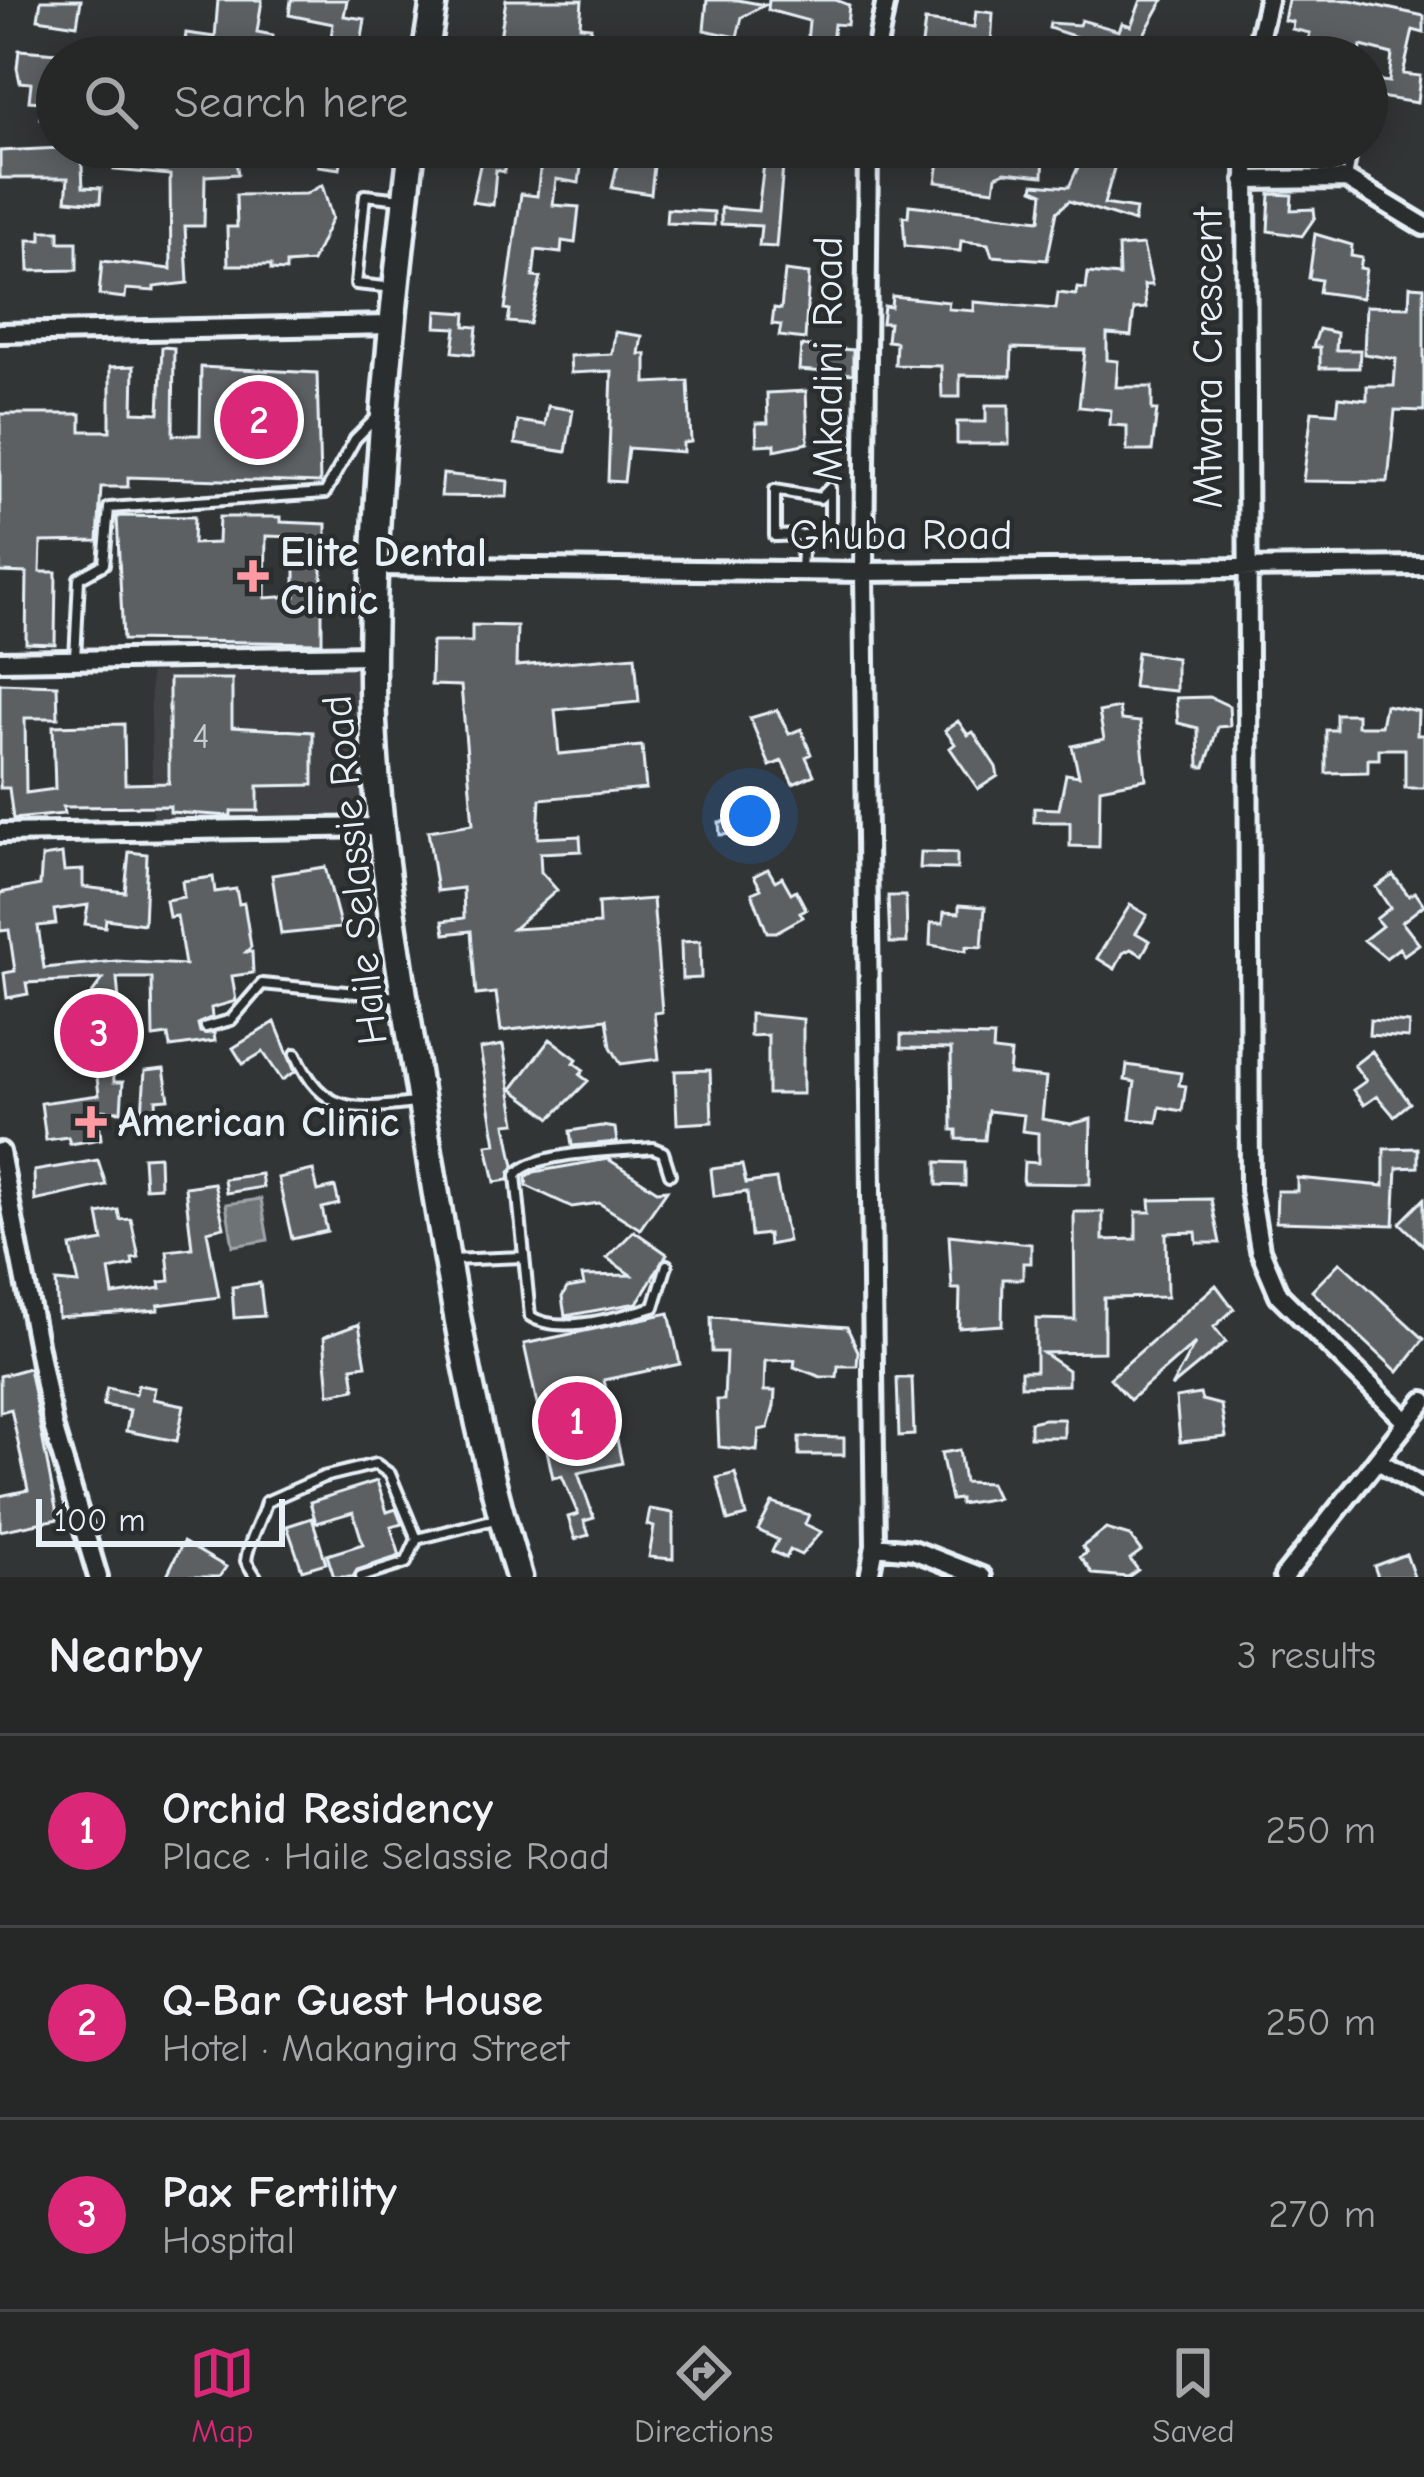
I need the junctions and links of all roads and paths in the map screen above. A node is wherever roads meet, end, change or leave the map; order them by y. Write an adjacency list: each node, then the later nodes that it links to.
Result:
1 (434, 0): 4 (street)
2 (886, 0): 5 (street)
3 (1268, 0): 6 (street)
4 (428, 36)
5 (879, 36)
6 (1260, 36)
7 (410, 168): 13 (street, Haile Selassie Road)
8 (868, 168): 24 (street, Mkadini Road)
9 (1245, 168): 11 (street, Mtwara Crescent)
10 (1348, 168): 12 (lane)
11 (1245, 179): 12 (street); 22 (street, Mtwara Crescent)
12 (1346, 179): 14 (street)
13 (406, 200): 15 (street, Haile Selassie Road); 15 (lane)
14 (1424, 226)
15 (396, 288): 16 (street, Haile Selassie Road)
16 (392, 326): 17 (street); 18 (street, Haile Selassie Road)
17 (0, 333)
18 (381, 413): 20 (street, Haile Selassie Road); 26 (lane)
19 (802, 535): 19 (lane); 23 (lane)
20 (378, 566): 23 (street, Ghuba Road); 25 (street, Haile Selassie Road)
21 (1424, 566): 22 (street, Ghuba Road)
22 (1243, 569): 24 (street, Ghuba Road); 40 (street, Mtwara Crescent)
23 (801, 571): 24 (street, Ghuba Road)
24 (864, 572): 45 (street, Mkadini Road)
25 (372, 655): 26 (street); 28 (street, Haile Selassie Road)
26 (75, 660): 27 (street)
27 (0, 661)
28 (381, 827): 29 (street); 30 (street, Haile Selassie Road)
29 (0, 833)
30 (405, 997): 31 (lane); 33 (street, Haile Selassie Road)
31 (206, 1027)
32 (296, 1054): 33 (lane)
33 (421, 1102): 37 (street, Haile Selassie Road)
34 (0, 1152): 46 (street)
35 (670, 1174): 36 (lane)
36 (522, 1257): 37 (lane); 38 (lane)
37 (446, 1260): 43 (street, Haile Selassie Road)
38 (667, 1265)
39 (1424, 1401): 40 (street)
40 (1406, 1421): 41 (street)
41 (1377, 1460): 42 (street); 52 (street)
42 (1424, 1489)
43 (501, 1517): 44 (lane); 49 (street, Haile Selassie Road)
44 (417, 1539): 47 (lane); 48 (lane)
45 (875, 1546): 50 (street, Mkadini Road); 51 (street)
46 (98, 1577)
47 (256, 1577)
48 (361, 1577)
49 (519, 1577)
50 (868, 1577)
51 (982, 1577)
52 (1284, 1577)

